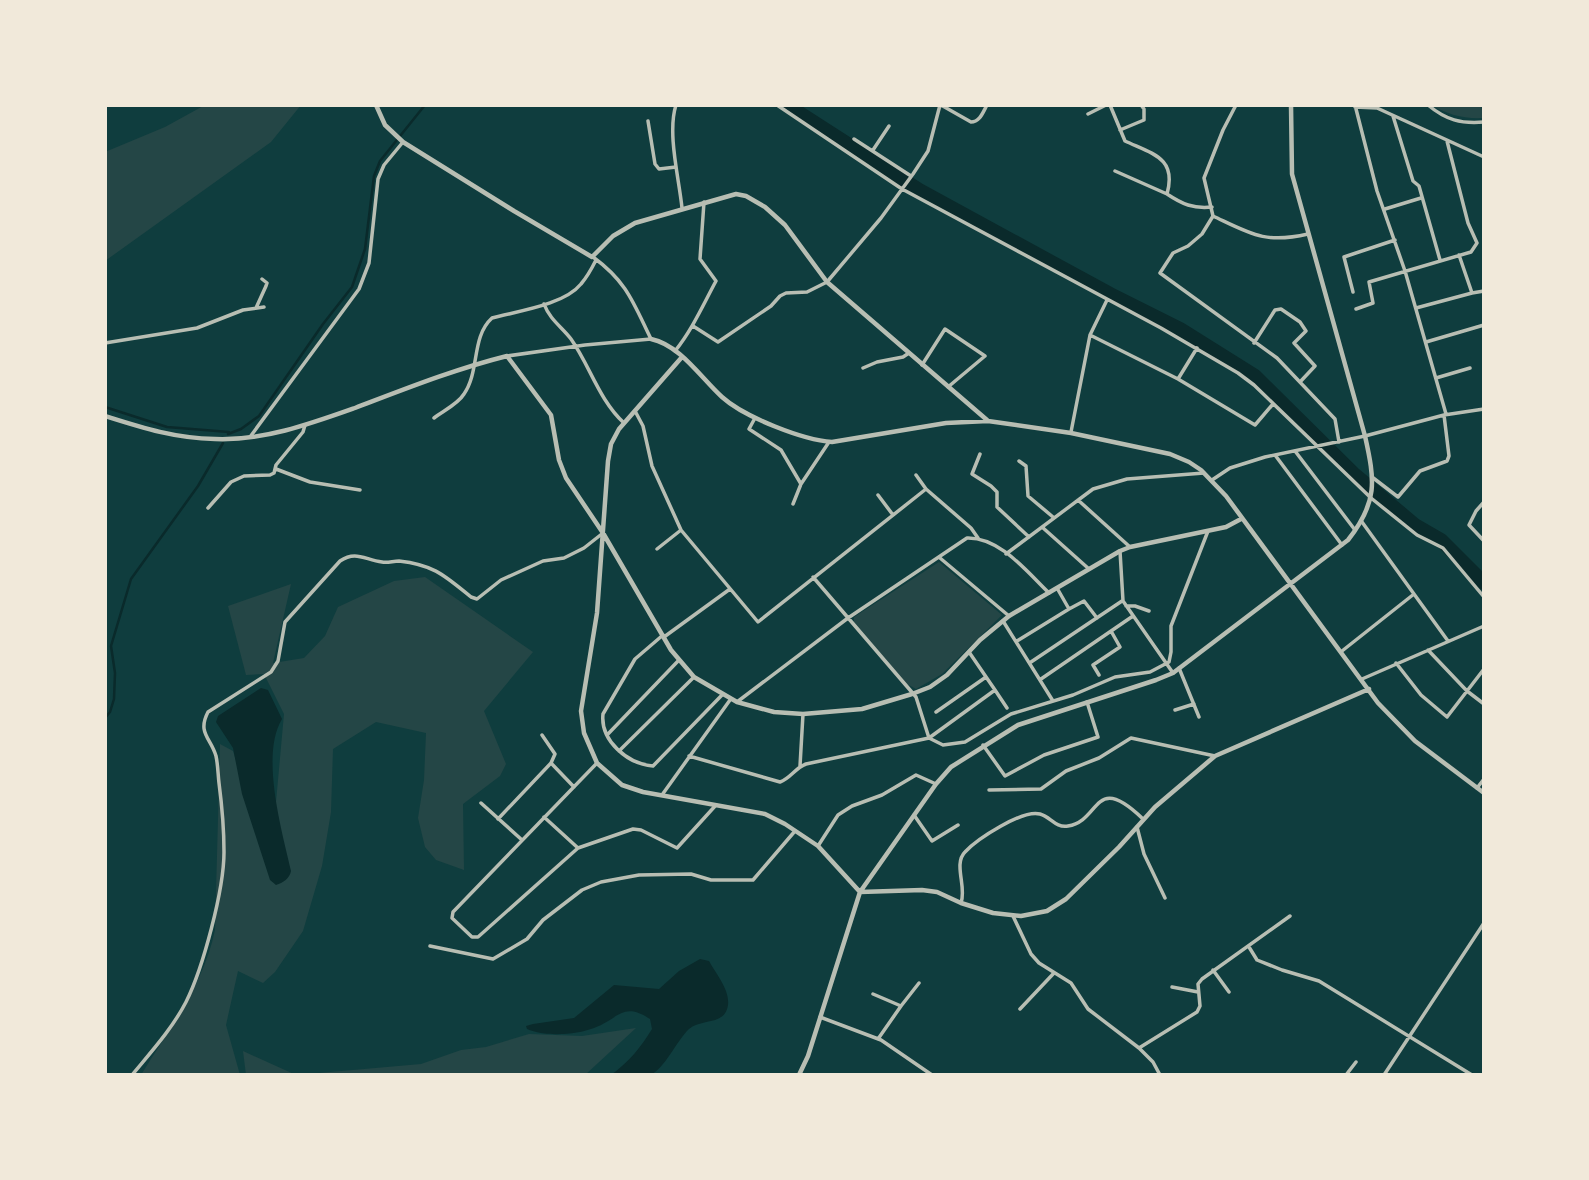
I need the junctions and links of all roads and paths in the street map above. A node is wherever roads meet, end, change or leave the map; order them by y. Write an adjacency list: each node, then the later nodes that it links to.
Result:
1 (376, 105): 20 (street)
2 (676, 105): 23 (street)
3 (777, 105): 26 (street)
4 (940, 105): 5 (street); 25 (street)
5 (987, 105)
6 (1108, 105): 12 (street); 17 (street)
7 (1141, 105): 17 (street)
8 (1236, 105): 30 (street)
9 (1292, 105): 34 (street)
10 (1428, 105): 15 (street)
11 (1355, 106): 13 (street); 32 (street)
12 (1088, 114)
13 (1393, 116): 19 (street); 28 (street)
14 (648, 121): 23 (street)
15 (1484, 122)
16 (889, 126): 21 (street)
17 (1120, 130): 27 (street)
18 (854, 139): 21 (street)
19 (1447, 141): 22 (street); 36 (street)
20 (403, 142): 37 (street); 84 (street)
21 (873, 151): 25 (street)
22 (1484, 158)
23 (677, 167): 31 (street)
24 (1115, 171): 27 (street)
25 (911, 178): 26 (street)
26 (903, 188): 41 (street); 45 (street)
27 (1167, 194): 30 (street)
28 (1421, 198): 32 (street); 38 (street)
29 (704, 202): 31 (street); 41 (street); 52 (street)
30 (1212, 206): 33 (street)
31 (682, 208): 37 (street)
32 (1385, 209): 35 (street)
33 (1213, 216): 34 (street); 57 (street)
34 (1308, 234): 83 (street)
35 (1395, 240): 39 (street); 43 (street)
36 (1459, 255): 38 (street); 44 (street)
37 (594, 258): 46 (street); 54 (street)
38 (1440, 260): 39 (street)
39 (1405, 271): 49 (street); 50 (street)
40 (262, 279): 48 (street)
41 (827, 282): 52 (street); 61 (street)
42 (1484, 290): 44 (street)
43 (1353, 292)
44 (1472, 293): 49 (street)
45 (1107, 300): 53 (street); 59 (street)
46 (544, 304): 58 (street); 64 (street)
47 (264, 307): 48 (street)
48 (256, 308): 56 (street)
49 (1415, 308): 55 (street)
50 (1356, 309)
51 (1484, 325): 55 (street)
52 (693, 326): 60 (street)
53 (1090, 335): 69 (street); 82 (street)
54 (651, 339): 58 (street); 60 (street)
55 (1425, 342): 68 (street)
56 (105, 343)
57 (1254, 343): 70 (street); 70 (street)
58 (574, 346): 62 (street); 80 (street)
59 (1198, 348): 69 (street); 72 (street)
60 (675, 351): 63 (street)
61 (909, 353): 65 (street); 67 (street)
62 (508, 356): 64 (street); 114 (street)
63 (682, 357): 74 (street); 78 (street)
64 (476, 364): 77 (street); 81 (street)
65 (922, 365): 71 (street); 71 (street)
66 (1470, 368): 68 (street)
67 (863, 369)
68 (1436, 378): 75 (street)
69 (1178, 379): 72 (street)
70 (1300, 382): 86 (street)
71 (948, 387): 79 (street)
72 (1273, 404): 87 (street)
73 (1484, 409): 75 (street)
74 (635, 411): 80 (street); 111 (street)
75 (1445, 415): 83 (street); 95 (street)
76 (105, 416): 84 (street)
77 (434, 418)
78 (755, 418): 85 (street); 97 (street)
79 (988, 421): 82 (street); 85 (street)
80 (624, 423): 114 (street)
81 (305, 425): 84 (street); 92 (street)
82 (1071, 433): 93 (street)
83 (1364, 436): 86 (street); 95 (street)
84 (250, 437)
85 (829, 442): 97 (street)
86 (1339, 442): 87 (street)
87 (1318, 446): 88 (street); 101 (street)
88 (1295, 451): 90 (street); 112 (street)
89 (980, 454): 115 (street)
90 (1275, 455): 96 (street); 118 (street)
91 (1019, 461): 107 (street)
92 (276, 469): 99 (street); 105 (street)
93 (1206, 473): 96 (street); 102 (street)
94 (916, 475): 98 (street)
95 (1373, 479): 101 (street)
96 (1212, 480): 108 (street)
97 (801, 484): 104 (street)
98 (926, 489): 106 (street); 116 (street)
99 (360, 491)
100 (878, 495): 106 (street)
101 (1371, 496): 109 (street); 131 (street)
102 (1078, 500): 107 (street); 119 (street)
103 (1484, 502): 117 (street)
104 (793, 504)
105 (208, 508)
106 (893, 515): 125 (street)
107 (1054, 518): 110 (street)
108 (1241, 519): 113 (street); 126 (street)
109 (1362, 522): 112 (street); 130 (street)
110 (1042, 527): 115 (street); 124 (street)
111 (681, 530): 120 (street); 128 (street)
112 (1356, 530): 118 (street)
113 (1208, 531): 119 (street); 152 (street)
114 (603, 533): 143 (street); 185 (street); 229 (street)
115 (1029, 537): 122 (street)
116 (978, 538): 122 (street); 123 (street)
117 (1484, 541)
118 (1342, 545): 126 (street)
119 (1130, 547): 121 (street)
120 (657, 550)
121 (1120, 551): 124 (street); 132 (street)
122 (1006, 554): 129 (street)
123 (940, 558): 136 (street); 138 (street)
124 (1089, 569): 127 (street)
125 (813, 577): 128 (street); 138 (street)
126 (1290, 585): 147 (street); 153 (street)
127 (1057, 588): 129 (street); 134 (street)
128 (730, 589): 143 (street)
129 (1049, 593): 136 (street)
130 (1414, 594): 145 (street); 147 (street)
131 (1484, 597)
132 (1123, 601): 133 (street); 139 (street)
133 (1126, 606): 135 (street); 137 (street)
134 (1069, 609): 139 (street); 144 (street)
135 (1149, 611)
136 (1009, 616): 140 (street)
137 (1133, 616): 142 (street); 152 (street)
138 (848, 618): 164 (street); 168 (street)
139 (1097, 618): 150 (street)
140 (1003, 621): 144 (street); 148 (street)
141 (1484, 626): 145 (street)
142 (1111, 631): 156 (street); 159 (street)
143 (664, 636): 149 (street); 177 (street)
144 (1017, 640): 150 (street)
145 (1448, 641): 146 (street)
146 (1428, 649): 151 (street); 163 (street)
147 (1342, 651): 160 (street)
148 (969, 652): 158 (street); 164 (street)
149 (679, 660): 157 (street); 177 (street)
150 (1031, 662): 159 (street)
151 (1396, 663): 160 (street); 163 (street)
152 (1166, 664): 155 (street); 167 (street)
153 (1179, 668): 155 (street); 170 (street)
154 (1484, 669): 163 (street)
155 (1173, 673): 169 (street)
156 (1099, 674)
157 (694, 677): 165 (street); 181 (street)
158 (986, 677): 161 (street); 174 (street)
159 (1041, 678): 167 (street)
160 (1362, 679): 162 (street)
161 (995, 690): 172 (street); 179 (street)
162 (1368, 690): 183 (street); 190 (street)
163 (1466, 691): 171 (street)
164 (912, 694): 175 (street); 179 (street)
165 (722, 695): 166 (street); 181 (street)
166 (730, 699): 168 (street); 182 (street)
167 (1053, 701): 179 (street)
168 (737, 702): 175 (street)
169 (1087, 702): 180 (street); 180 (street)
170 (1194, 704): 173 (street); 176 (street)
171 (1484, 704)
172 (1007, 708)
173 (1175, 710)
174 (936, 712)
175 (803, 714): 186 (street)
176 (1199, 717)
177 (608, 734): 181 (street)
178 (542, 735): 184 (street)
179 (929, 738): 186 (street)
180 (983, 746): 188 (street)
181 (619, 751)
182 (689, 756): 186 (street); 193 (street)
183 (1215, 756): 191 (street); 199 (street)
184 (551, 763): 189 (street); 198 (street)
185 (597, 763): 189 (street); 193 (street)
186 (800, 766)
187 (1484, 779): 190 (street)
188 (936, 784): 196 (street); 204 (street)
189 (574, 787): 197 (street)
190 (1477, 788): 192 (street)
191 (989, 790)
192 (1484, 793)
193 (662, 795): 195 (street)
194 (481, 803): 198 (street)
195 (716, 805): 202 (street); 205 (street)
196 (914, 815): 200 (street); 206 (street)
197 (544, 817): 203 (street); 205 (street)
198 (498, 819): 203 (street)
199 (1143, 819): 201 (street); 208 (street)
200 (958, 825)
201 (1137, 827): 207 (street); 209 (street)
202 (795, 831): 204 (street); 212 (street)
203 (522, 840): 205 (street)
204 (818, 846): 206 (street)
205 (578, 848)
206 (860, 892): 208 (street); 223 (street)
207 (1165, 898)
208 (961, 903): 209 (street)
209 (1013, 916): 215 (street)
210 (1290, 916): 213 (street)
211 (1484, 923): 224 (street)
212 (430, 946)
213 (1248, 946): 214 (street); 224 (street)
214 (1213, 970): 218 (street); 219 (street)
215 (1054, 973): 222 (street); 226 (street)
216 (919, 983): 221 (street)
217 (1172, 987): 218 (street)
218 (1199, 992): 226 (street)
219 (1229, 992)
220 (873, 994): 221 (street)
221 (901, 1006): 225 (street)
222 (1020, 1009)
223 (820, 1017): 225 (street); 230 (street)
224 (1410, 1037): 228 (street); 234 (street)
225 (878, 1039): 231 (street)
226 (1139, 1048): 232 (street)
227 (1356, 1062): 233 (street)
228 (1462, 1069): 235 (street); 236 (street)
229 (132, 1075)
230 (799, 1075)
231 (932, 1075)
232 (1160, 1075)
233 (1346, 1075)
234 (1384, 1075)
235 (1459, 1075)
236 (1472, 1075)

